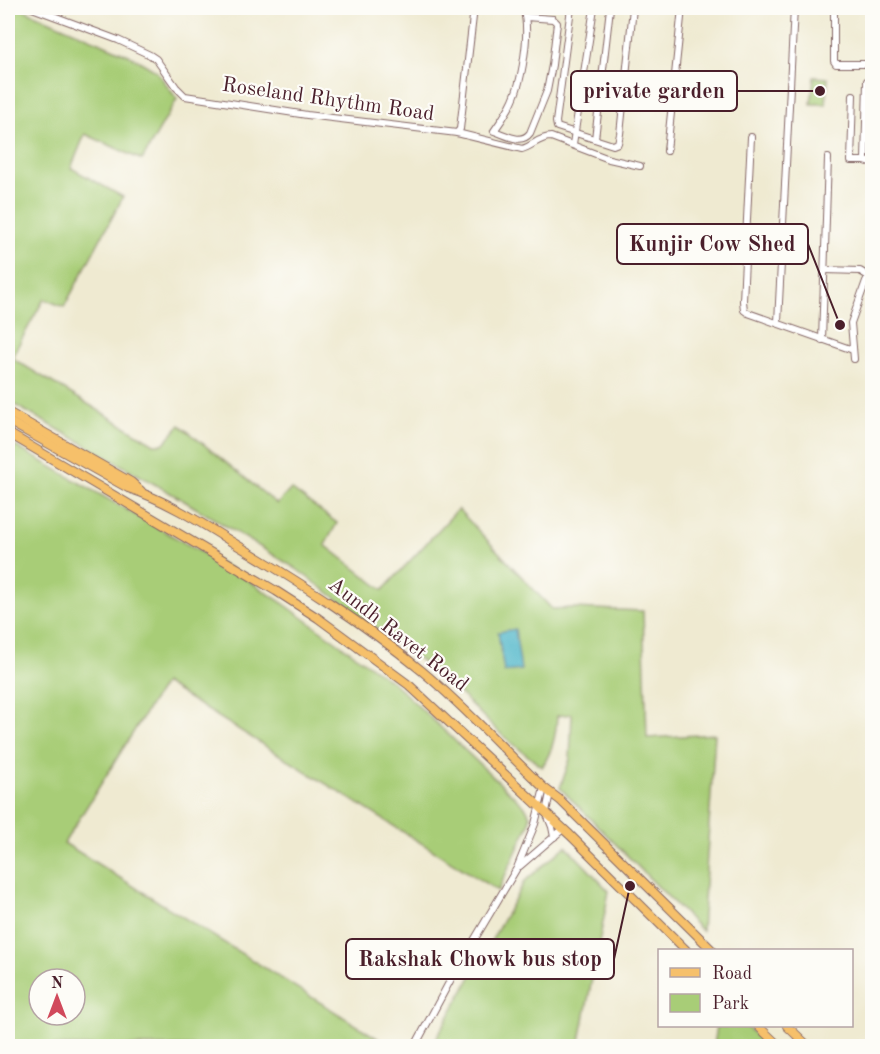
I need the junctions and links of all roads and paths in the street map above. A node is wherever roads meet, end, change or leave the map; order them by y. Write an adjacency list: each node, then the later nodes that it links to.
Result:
1 (32, 8): 15 (street, Roseland Rhythm Road)
2 (474, 8): 15 (street)
3 (523, 8): 11 (street)
4 (571, 8): 16 (street)
5 (594, 8): 16 (street)
6 (610, 8): 18 (street)
7 (633, 8): 18 (street)
8 (682, 8): 20 (street)
9 (794, 8): 27 (street)
10 (834, 8): 12 (street)
11 (526, 17): 11 (street)
12 (873, 64)
13 (867, 81): 22 (street)
14 (852, 95): 22 (street)
15 (457, 133): 19 (street, Roseland Rhythm Road)
16 (575, 133): 18 (street); 19 (street)
17 (751, 137): 27 (street)
18 (595, 139)
19 (573, 144): 24 (street, Roseland Rhythm Road)
20 (667, 151)
21 (828, 158): 25 (street)
22 (865, 161): 23 (street)
23 (873, 163)
24 (640, 166)
25 (825, 270): 26 (street); 28 (street)
26 (871, 276): 29 (street)
27 (778, 322): 28 (street)
28 (822, 340): 29 (street)
29 (853, 350): 30 (street)
30 (854, 359)
31 (8, 412): 34 (main road)
32 (8, 421): 34 (main road, Aundh Ravet Road)
33 (8, 433): 36 (main road, Aundh Ravet Road)
34 (145, 494): 35 (main road, Aundh Ravet Road)
35 (547, 790): 36 (street); 37 (street); 42 (main road, Aundh Ravet Road)
36 (539, 806): 37 (main road, Aundh Ravet Road); 40 (street)
37 (546, 812): 38 (main road, Aundh Ravet Road); 39 (street)
38 (564, 829): 39 (street); 41 (main road, Aundh Ravet Road)
39 (554, 837): 40 (street)
40 (517, 868): 45 (street)
41 (684, 949)
42 (710, 949)
43 (759, 1027): 46 (main road)
44 (788, 1027): 47 (main road)
45 (415, 1047)
46 (779, 1047)
47 (808, 1047)

